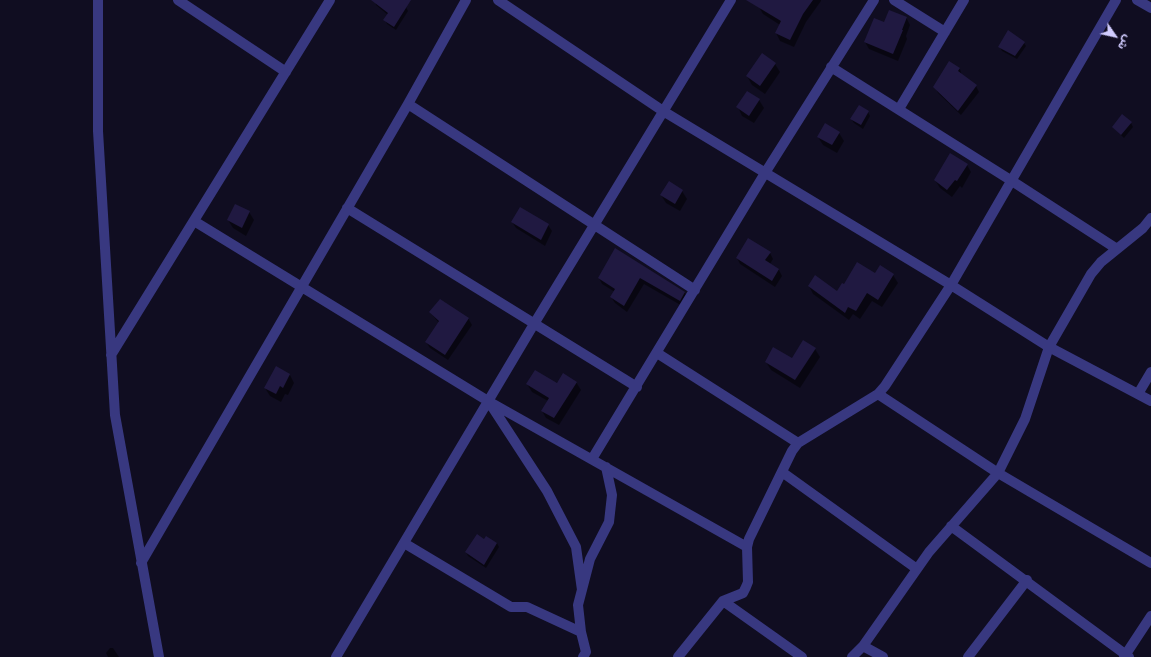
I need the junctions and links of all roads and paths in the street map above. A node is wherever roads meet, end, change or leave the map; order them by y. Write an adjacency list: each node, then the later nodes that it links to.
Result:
1 (98, 0): 32 (street)
2 (178, 0): 15 (street)
3 (330, 0): 15 (street)
4 (466, 0): 16 (street)
5 (498, 0): 18 (street)
6 (731, 0): 18 (street)
7 (874, 0): 14 (street)
8 (894, 0): 13 (street)
9 (964, 0): 13 (street)
10 (1116, 0): 20 (street)
11 (1137, 0): 12 (street)
12 (1151, 8)
13 (945, 32): 17 (street)
14 (831, 67): 17 (street); 19 (street)
15 (286, 72): 23 (street)
16 (408, 104): 21 (street); 24 (street)
17 (899, 109): 20 (street)
18 (663, 111): 19 (street); 24 (street)
19 (766, 173): 26 (street); 28 (street)
20 (1012, 181): 25 (street); 26 (street)
21 (347, 208): 27 (street); 29 (street)
22 (1151, 218): 25 (street)
23 (194, 221): 27 (street); 32 (street)
24 (594, 224): 28 (street); 29 (street)
25 (1117, 249): 30 (street)
26 (951, 285): 30 (street); 35 (street)
27 (301, 287): 37 (street); 47 (street)
28 (695, 290): 31 (street)
29 (534, 324): 34 (street); 37 (street)
30 (1049, 347): 36 (street); 43 (street)
31 (657, 353): 34 (street); 39 (street)
32 (111, 356): 47 (street)
33 (1151, 372): 36 (street)
34 (637, 387): 40 (street)
35 (878, 394): 39 (street); 43 (street)
36 (1138, 394): 38 (street)
37 (488, 401): 40 (street); 45 (street); 51 (street)
38 (1151, 401)
39 (798, 443): 42 (street)
40 (592, 459): 41 (street)
41 (606, 467): 46 (street); 51 (street)
42 (782, 472): 46 (street); 49 (street)
43 (998, 473): 44 (street); 48 (street)
44 (952, 526): 49 (street); 50 (street)
45 (404, 543): 54 (street); 59 (street)
46 (747, 547): 52 (street)
47 (141, 563): 58 (street)
48 (1151, 564)
49 (917, 569): 55 (street)
50 (1027, 580): 57 (street); 64 (street)
51 (582, 590): 54 (street)
52 (723, 601): 60 (street); 61 (street)
53 (1151, 616): 57 (street)
54 (581, 632): 56 (street)
55 (864, 646): 62 (street); 63 (street)
56 (588, 655)
57 (1126, 656)
58 (159, 657)
59 (336, 657)
60 (678, 657)
61 (802, 657)
62 (852, 657)
63 (883, 657)
64 (968, 657)

